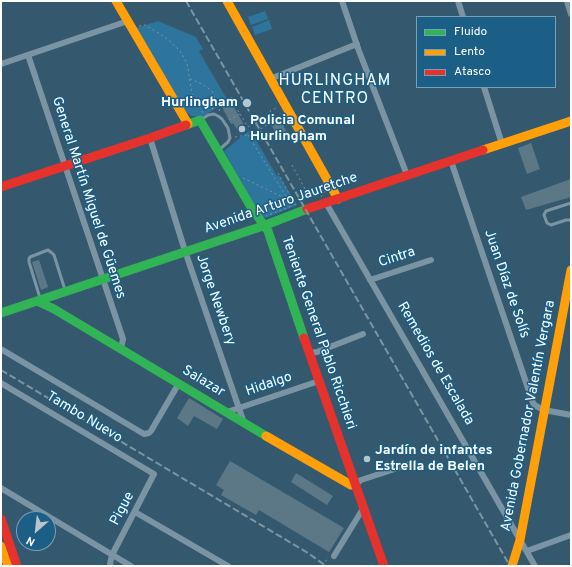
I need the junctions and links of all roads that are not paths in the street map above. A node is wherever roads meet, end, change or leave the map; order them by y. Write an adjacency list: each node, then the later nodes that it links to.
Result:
1 (116, 1): 8 (street)
2 (227, 1): 12 (street)
3 (342, 1): 9 (street)
4 (458, 1): 7 (street)
5 (567, 1): 6 (street)
6 (571, 14)
7 (463, 16)
8 (129, 24): 10 (street); 16 (street)
9 (357, 44): 12 (street); 22 (street)
10 (28, 54): 11 (street); 21 (street, General Martín Miguel de Güemes)
11 (1, 64)
12 (270, 79): 24 (street)
13 (484, 88): 18 (street)
14 (202, 117): 16 (street); 19 (street, Teniente General Pablo Ricchieri); 19 (lane)
15 (571, 121): 18 (street, Avenida Arturo Jauretche)
16 (188, 124): 17 (street)
17 (150, 138): 21 (street); 29 (street, Jorge Newbery)
18 (502, 144): 20 (street, Avenida Arturo Jauretche)
19 (218, 150): 28 (street, Teniente General Pablo Ricchieri)
20 (451, 161): 22 (street, Avenida Arturo Jauretche); 45 (street, Juan Díaz de Solís)
21 (65, 166): 23 (street); 32 (street, General Martín Miguel de Güemes)
22 (407, 175): 24 (street, Avenida Arturo Jauretche)
23 (1, 187)
24 (338, 198): 25 (street, Avenida Arturo Jauretche)
25 (326, 203): 28 (street, Avenida Arturo Jauretche); 33 (street, Remedios de Escalada)
26 (571, 203): 27 (lane)
27 (571, 220)
28 (265, 225): 29 (street, Avenida Arturo Jauretche); 40 (street, Teniente General Pablo Ricchieri)
29 (186, 251): 32 (street, Avenida Arturo Jauretche); 44 (street, Jorge Newbery)
30 (431, 260): 33 (street, Cintra)
31 (571, 270): 45 (street, Avenida Gobernador Valentín Vergara)
32 (102, 279): 34 (street, Avenida Arturo Jauretche); 39 (street, General Martín Miguel de Güemes)
33 (370, 280): 57 (street, Remedios de Escalada)
34 (65, 291): 35 (street, Avenida Arturo Jauretche); 35 (lane)
35 (39, 300): 36 (street, Avenida Arturo Jauretche); 39 (street, Salazar)
36 (1, 313)
37 (363, 334): 40 (street)
38 (1, 349): 43 (street, Tambo Nuevo)
39 (121, 349): 43 (street, Salazar)
40 (310, 353): 41 (street, Teniente General Pablo Ricchieri)
41 (319, 381): 44 (street, Hidalgo); 51 (street, Teniente General Pablo Ricchieri)
42 (1, 383): 50 (street, Tambo Nuevo)
43 (179, 383): 46 (street, Salazar)
44 (239, 408): 46 (street, Hidalgo); 48 (street, Jorge Newbery)
45 (544, 410): 47 (street); 57 (street, Avenida Gobernador Valentín Vergara)
46 (227, 412): 48 (street, Salazar)
47 (571, 415)
48 (244, 422): 51 (street, Salazar)
49 (410, 464): 51 (street)
50 (154, 474): 54 (street, Pigue)
51 (355, 484): 53 (street, Teniente General Pablo Ricchieri)
52 (1, 488): 60 (street)
53 (364, 507): 61 (street); 67 (street, Teniente General Pablo Ricchieri)
54 (135, 512): 60 (street, Pigue); 66 (street)
55 (1, 519): 63 (street)
56 (571, 535): 59 (street)
57 (520, 540): 59 (street, Remedios de Escalada); 68 (street, Avenida Gobernador Valentín Vergara)
58 (1, 546): 62 (street)
59 (526, 551): 69 (street, Remedios de Escalada)
60 (112, 555): 64 (street); 65 (street)
61 (334, 556)
62 (8, 566)
63 (17, 566)
64 (111, 566)
65 (131, 566)
66 (228, 566)
67 (384, 566)
68 (512, 566)
69 (535, 566)

